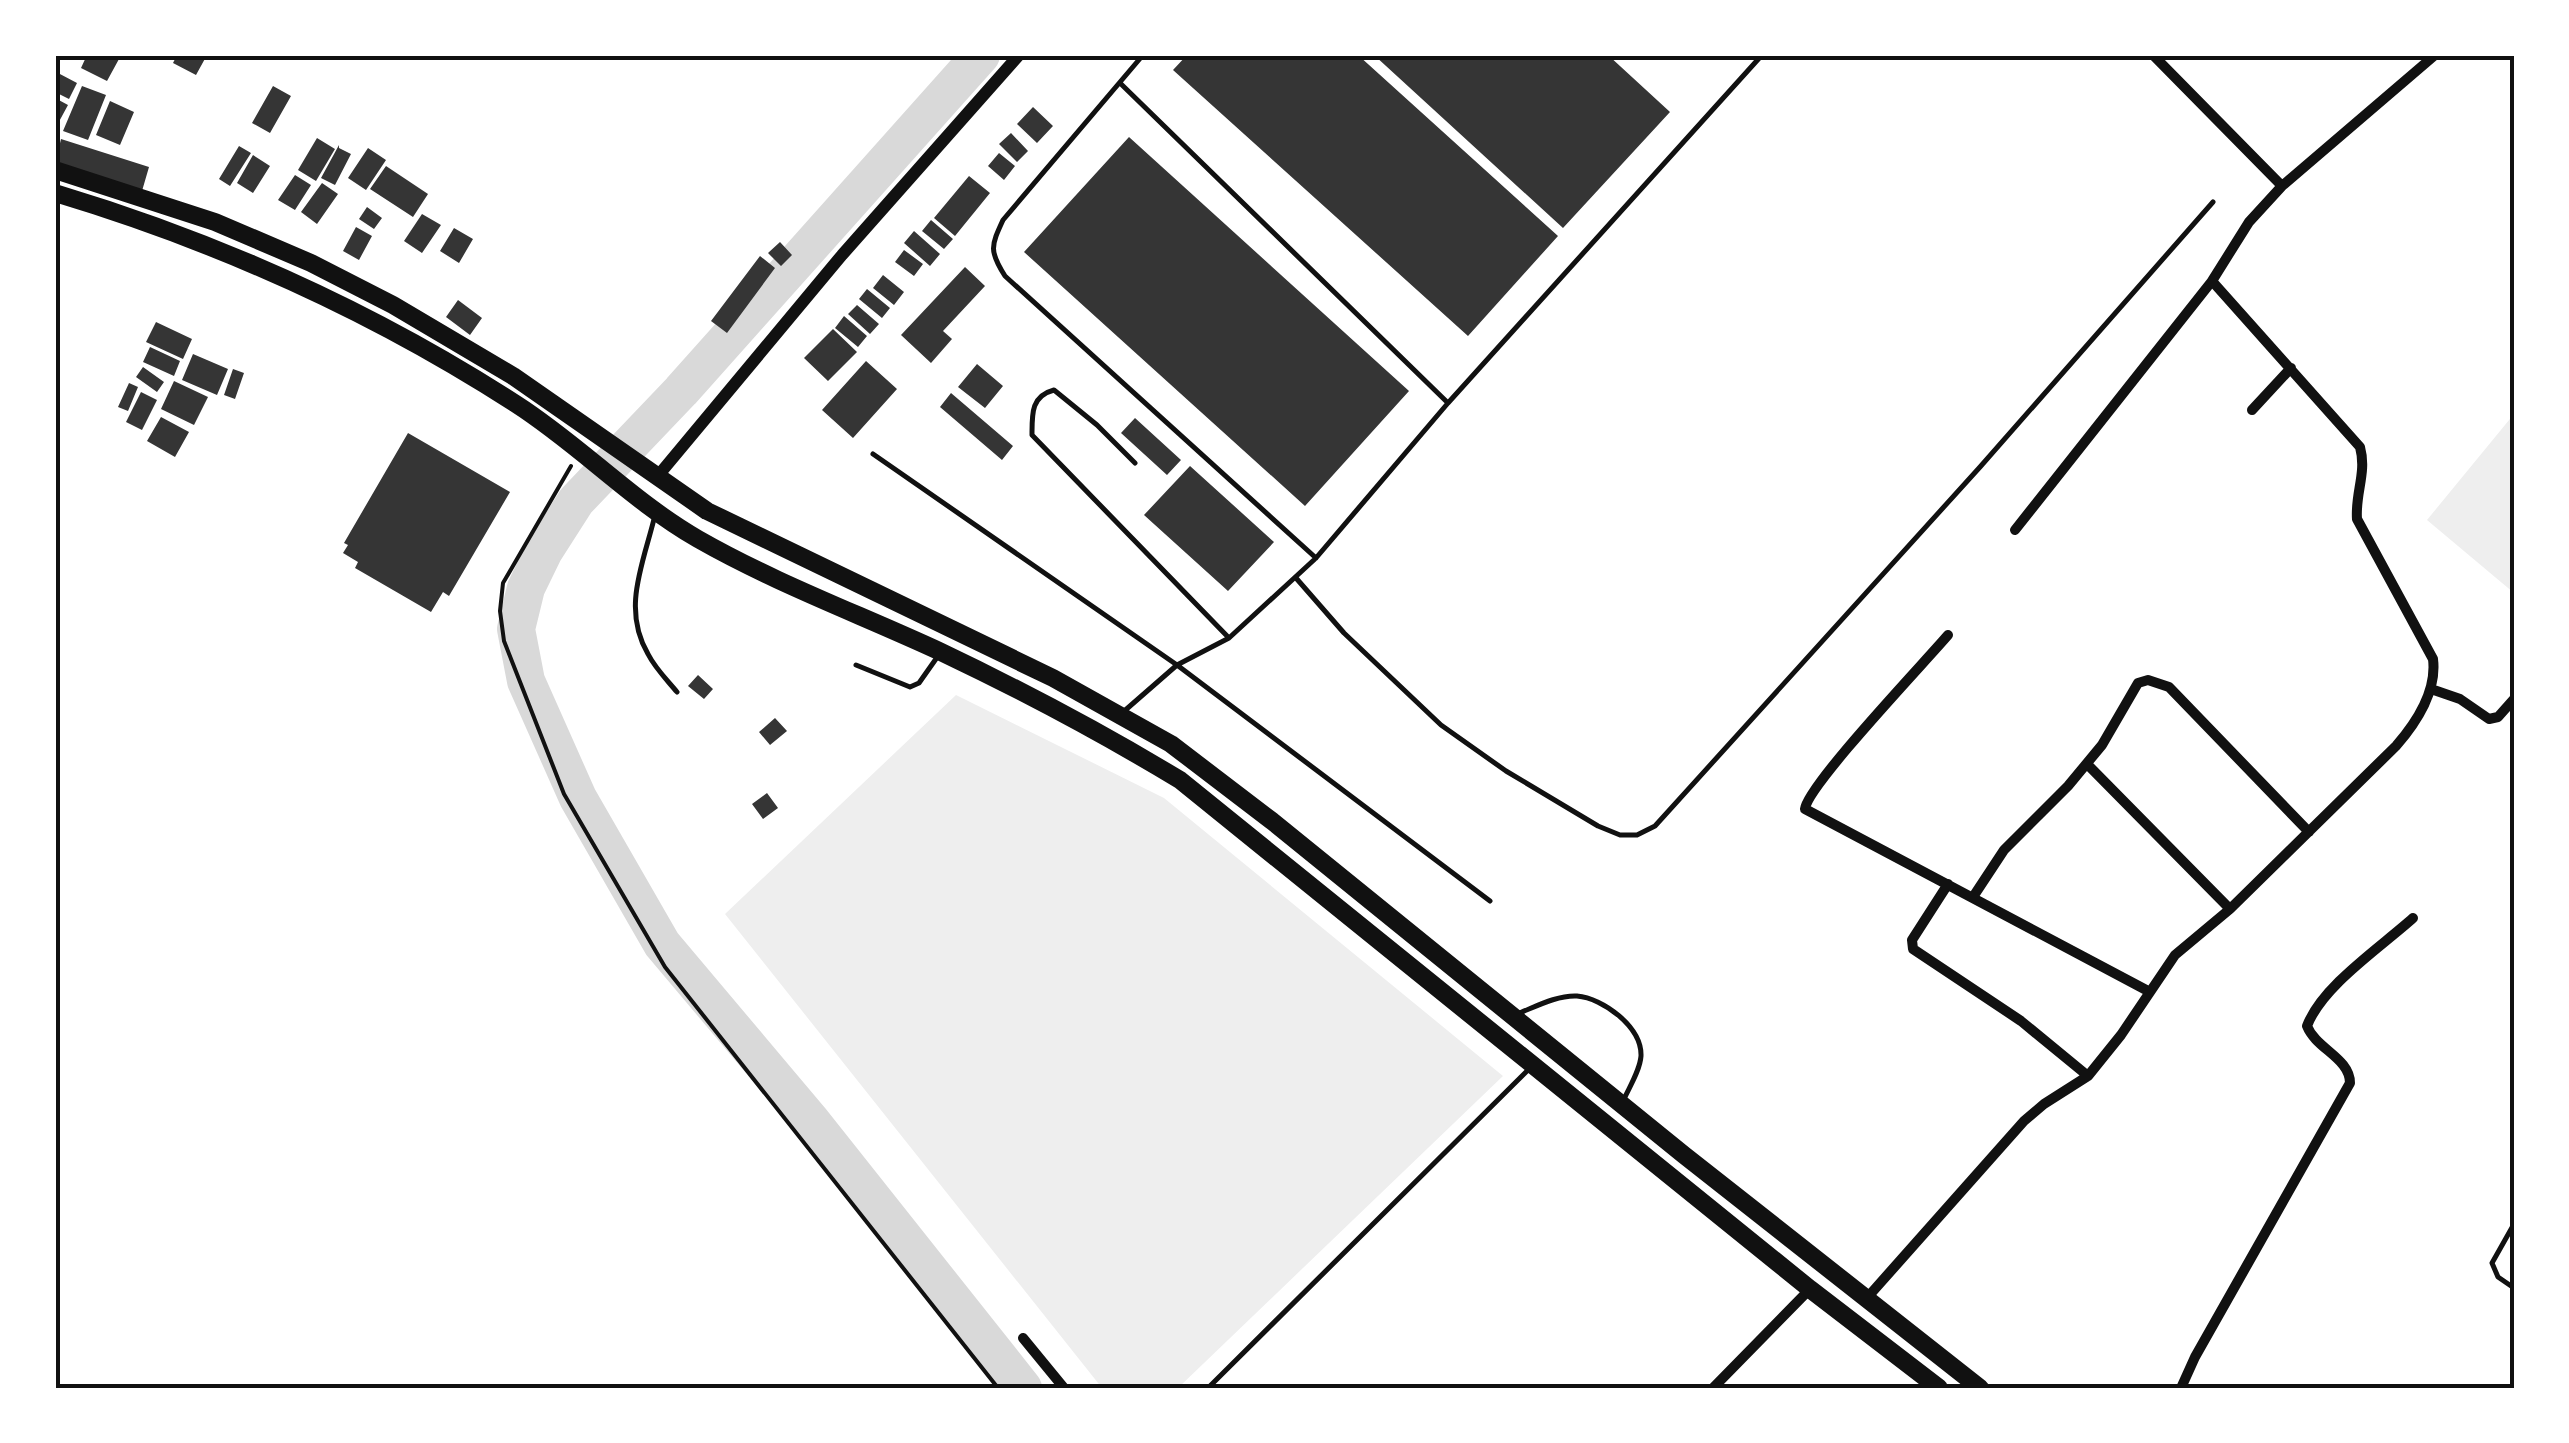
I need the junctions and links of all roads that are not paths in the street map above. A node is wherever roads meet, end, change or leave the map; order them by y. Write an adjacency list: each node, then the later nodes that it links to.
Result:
1 (1019, 55): 17 (street)
2 (1143, 55): 6 (lane)
3 (1762, 55): 13 (lane)
4 (2153, 55): 8 (street)
5 (2435, 55): 8 (street)
6 (1120, 83): 13 (lane); 20 (lane)
7 (55, 170): 17 (highway)
8 (2282, 186): 11 (street)
9 (55, 193): 18 (highway)
10 (2213, 202): 21 (lane)
11 (2212, 280): 12 (street); 19 (street)
12 (2290, 368): 14 (street); 27 (street)
13 (1448, 403): 20 (lane)
14 (2252, 410)
15 (874, 454): 26 (lane)
16 (1136, 463): 23 (lane)
17 (649, 472): 30 (highway)
18 (656, 512): 24 (highway); 28 (lane)
19 (2015, 530)
20 (1316, 558): 21 (lane)
21 (1296, 578): 23 (lane)
22 (1948, 636): 33 (street)
23 (1230, 638): 26 (lane)
24 (942, 652): 25 (lane); 40 (highway)
25 (856, 665)
26 (1176, 665): 30 (lane); 35 (lane)
27 (2431, 688): 29 (street); 32 (street)
28 (676, 692)
29 (2514, 699)
30 (1121, 714): 39 (highway)
31 (2086, 764): 32 (street); 34 (street); 36 (street)
32 (2309, 832): 36 (street)
33 (1948, 884): 34 (street); 41 (street)
34 (1973, 897): 38 (street)
35 (1490, 901)
36 (2230, 909): 38 (street)
37 (2413, 918): 53 (street)
38 (2150, 992): 41 (street)
39 (1514, 1015): 42 (highway); 42 (lane)
40 (1534, 1065): 45 (highway); 49 (lane)
41 (2088, 1076): 46 (street)
42 (1622, 1104): 46 (highway)
43 (2514, 1224): 44 (lane)
44 (2514, 1288)
45 (1810, 1289): 50 (street); 51 (highway)
46 (1865, 1300): 52 (highway)
47 (1024, 1338): 48 (street)
48 (1064, 1388)
49 (1208, 1388)
50 (1713, 1388)
51 (1939, 1388)
52 (1980, 1388)
53 (2182, 1388)

